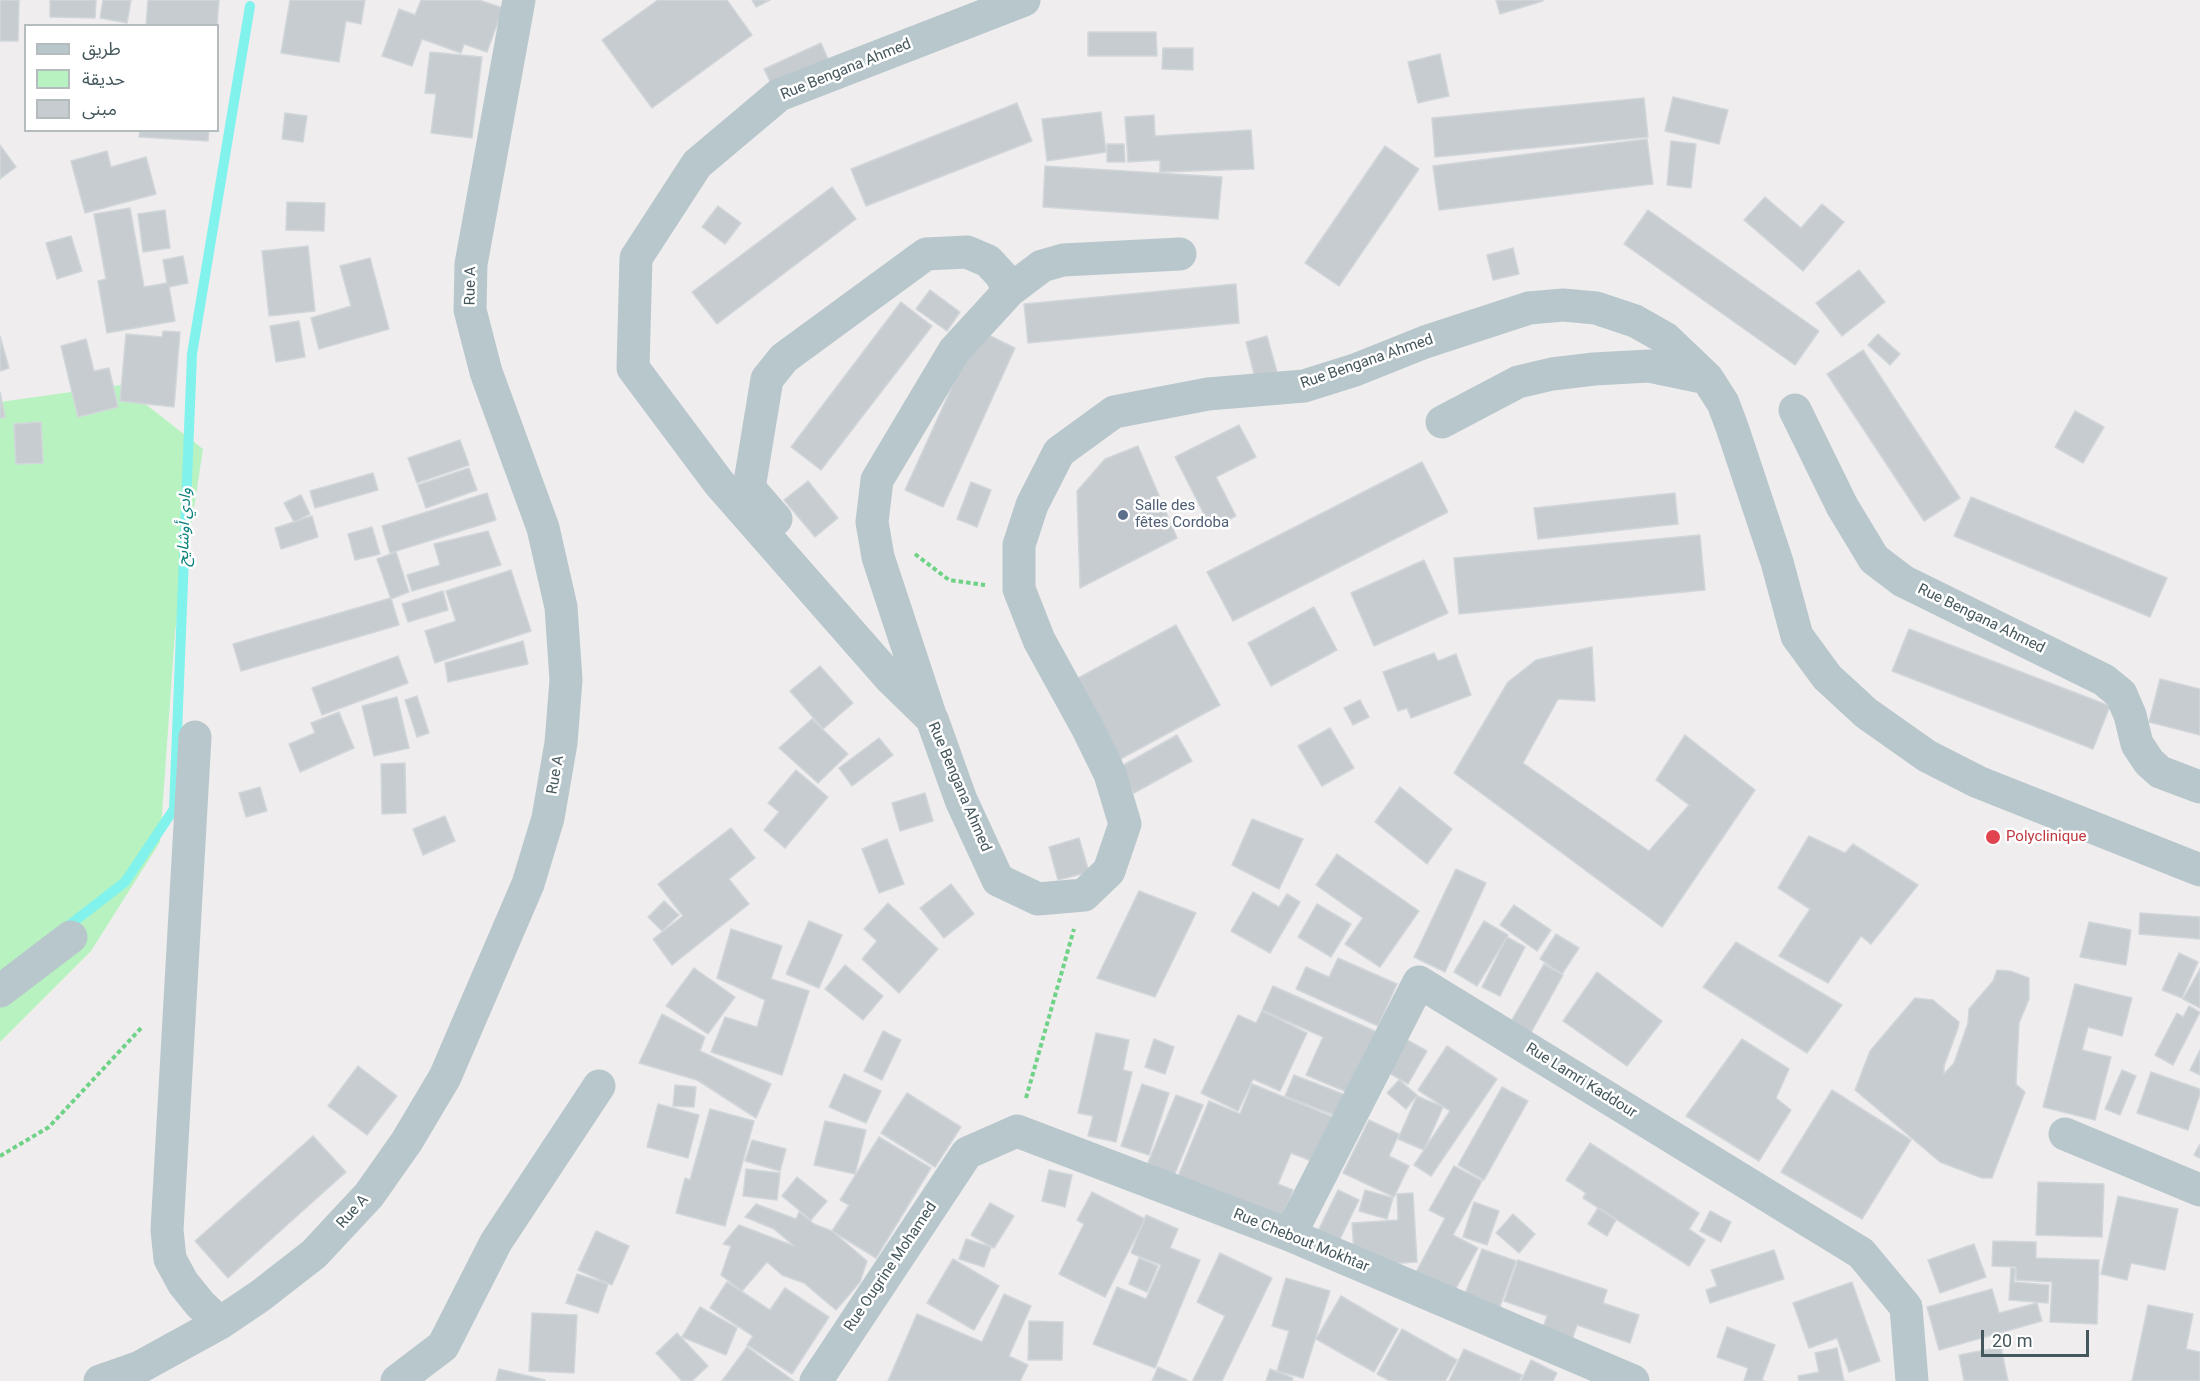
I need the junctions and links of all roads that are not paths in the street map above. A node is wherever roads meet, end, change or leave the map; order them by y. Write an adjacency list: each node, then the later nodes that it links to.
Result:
1 (519, 0): 20 (street, Rue A)
2 (1024, 0): 9 (street, Rue Bengana Ahmed)
3 (1180, 254): 4 (street)
4 (1009, 291): 8 (street); 9 (street)
5 (1707, 378): 7 (street); 9 (street, Rue Bengana Ahmed); 12 (street, Rue Bengana Ahmed)
6 (1795, 410): 11 (street, Rue Bengana Ahmed)
7 (1442, 422)
8 (844, 598)
9 (932, 719)
10 (195, 737): 20 (street)
11 (2200, 788)
12 (2200, 870)
13 (71, 937): 14 (street)
14 (0, 991)
15 (599, 1086): 22 (street)
16 (2065, 1134): 18 (street)
17 (967, 1153): 19 (street, Rue Chebout Mokhtar); 23 (street, Rue Ougrine Mohamed)
18 (2200, 1190)
19 (1290, 1235): 24 (street, Rue Chebout Mokhtar); 25 (street, Rue Lamri Kaddour)
20 (220, 1323): 21 (street, Rue A)
21 (100, 1381)
22 (397, 1381)
23 (816, 1381)
24 (1633, 1381)
25 (1912, 1381)

